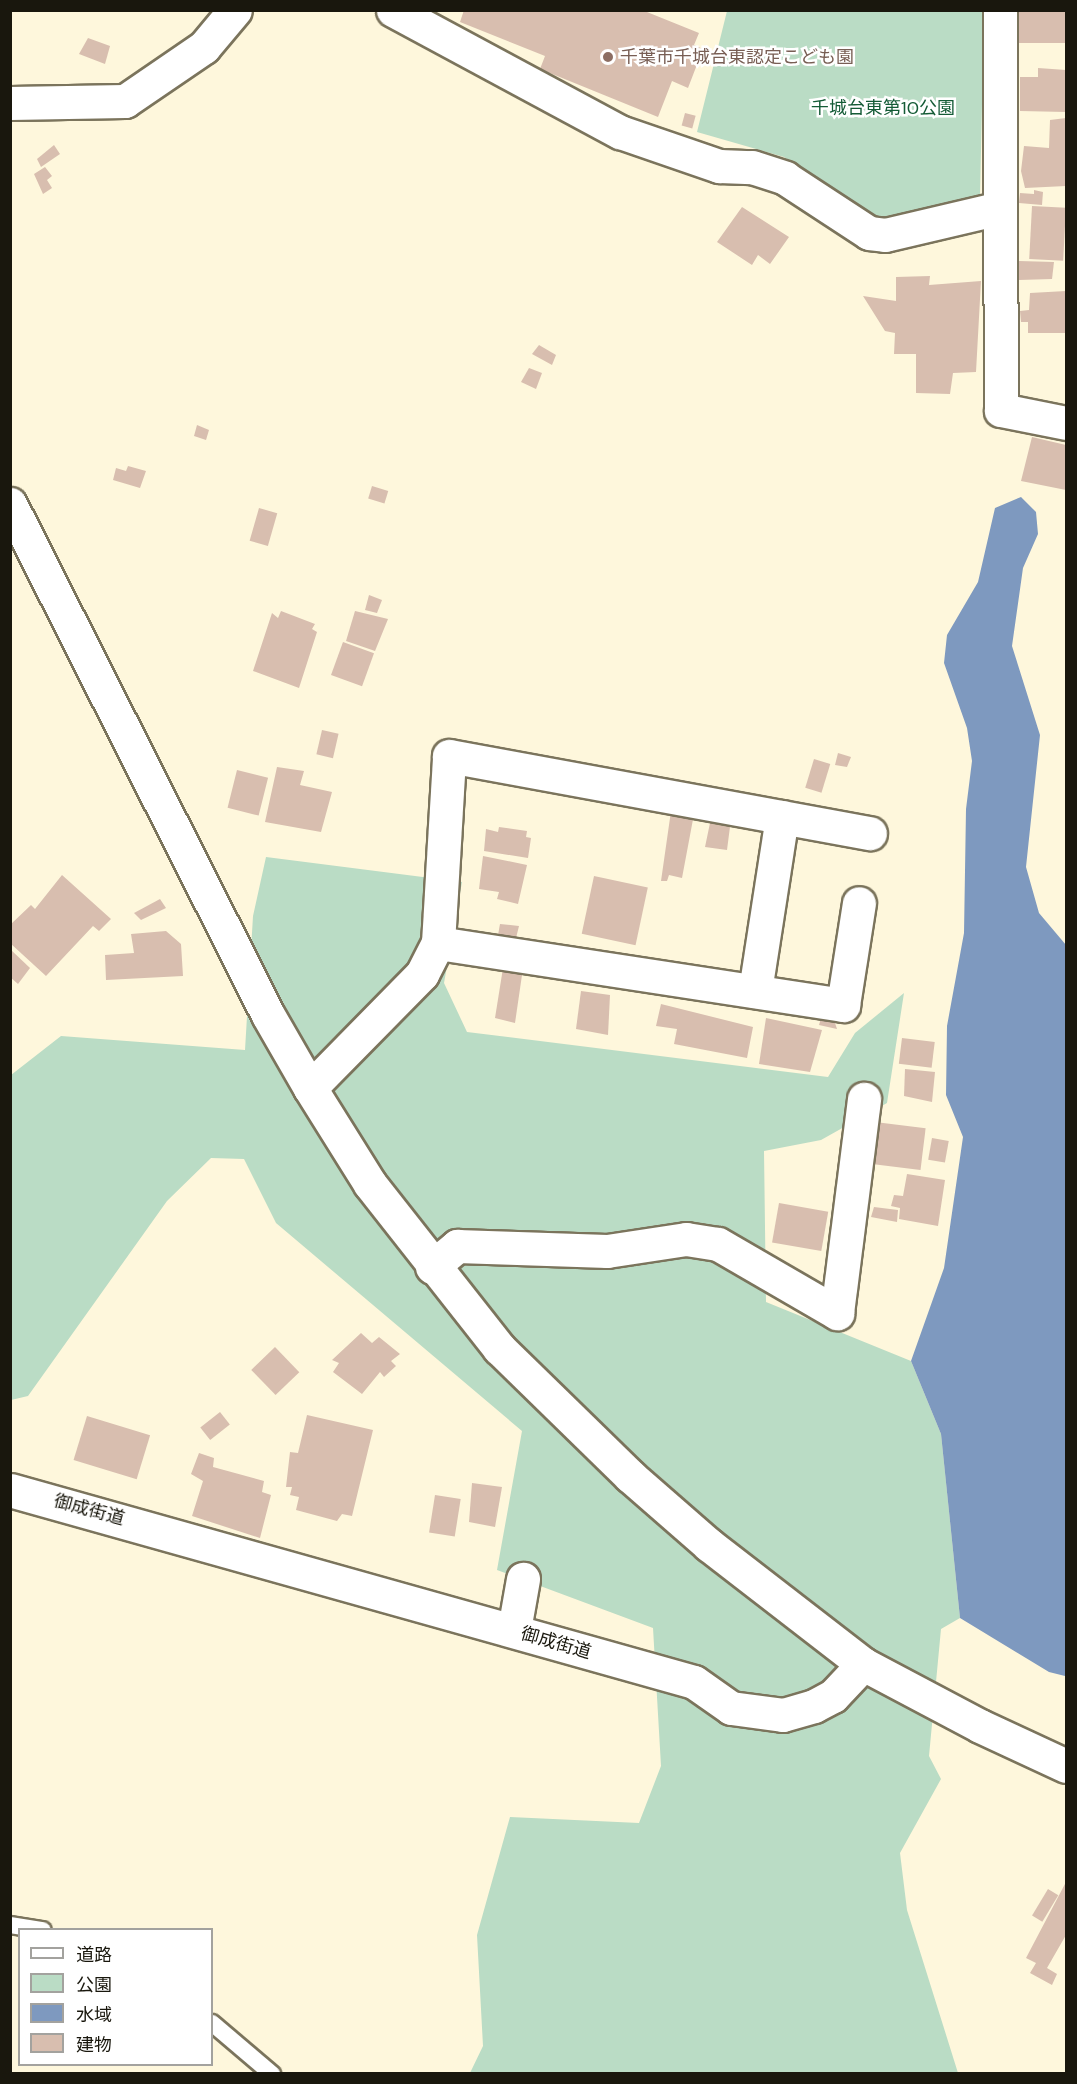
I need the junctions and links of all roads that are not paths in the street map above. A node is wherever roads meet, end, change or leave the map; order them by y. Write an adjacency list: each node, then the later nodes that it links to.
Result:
1 (234, 10): 4 (street)
2 (393, 10): 5 (street)
3 (1000, 10): 5 (street)
4 (10, 103)
5 (1000, 208): 6 (street)
6 (1066, 423)
7 (10, 504): 13 (street)
8 (782, 817): 9 (street); 11 (street); 12 (street)
9 (870, 833)
10 (859, 903): 12 (street)
11 (438, 943): 12 (street); 13 (street)
12 (755, 992)
13 (310, 1088): 15 (street)
14 (864, 1099): 15 (street)
15 (432, 1267): 19 (street)
16 (10, 1490): 18 (street, 御成街道)
17 (523, 1579): 18 (street)
18 (514, 1630): 19 (street, 御成街道)
19 (863, 1664): 20 (street)
20 (1066, 1766)
21 (10, 1925): 22 (lane)
22 (36, 1928)
23 (213, 2024): 24 (lane)
24 (272, 2073)

